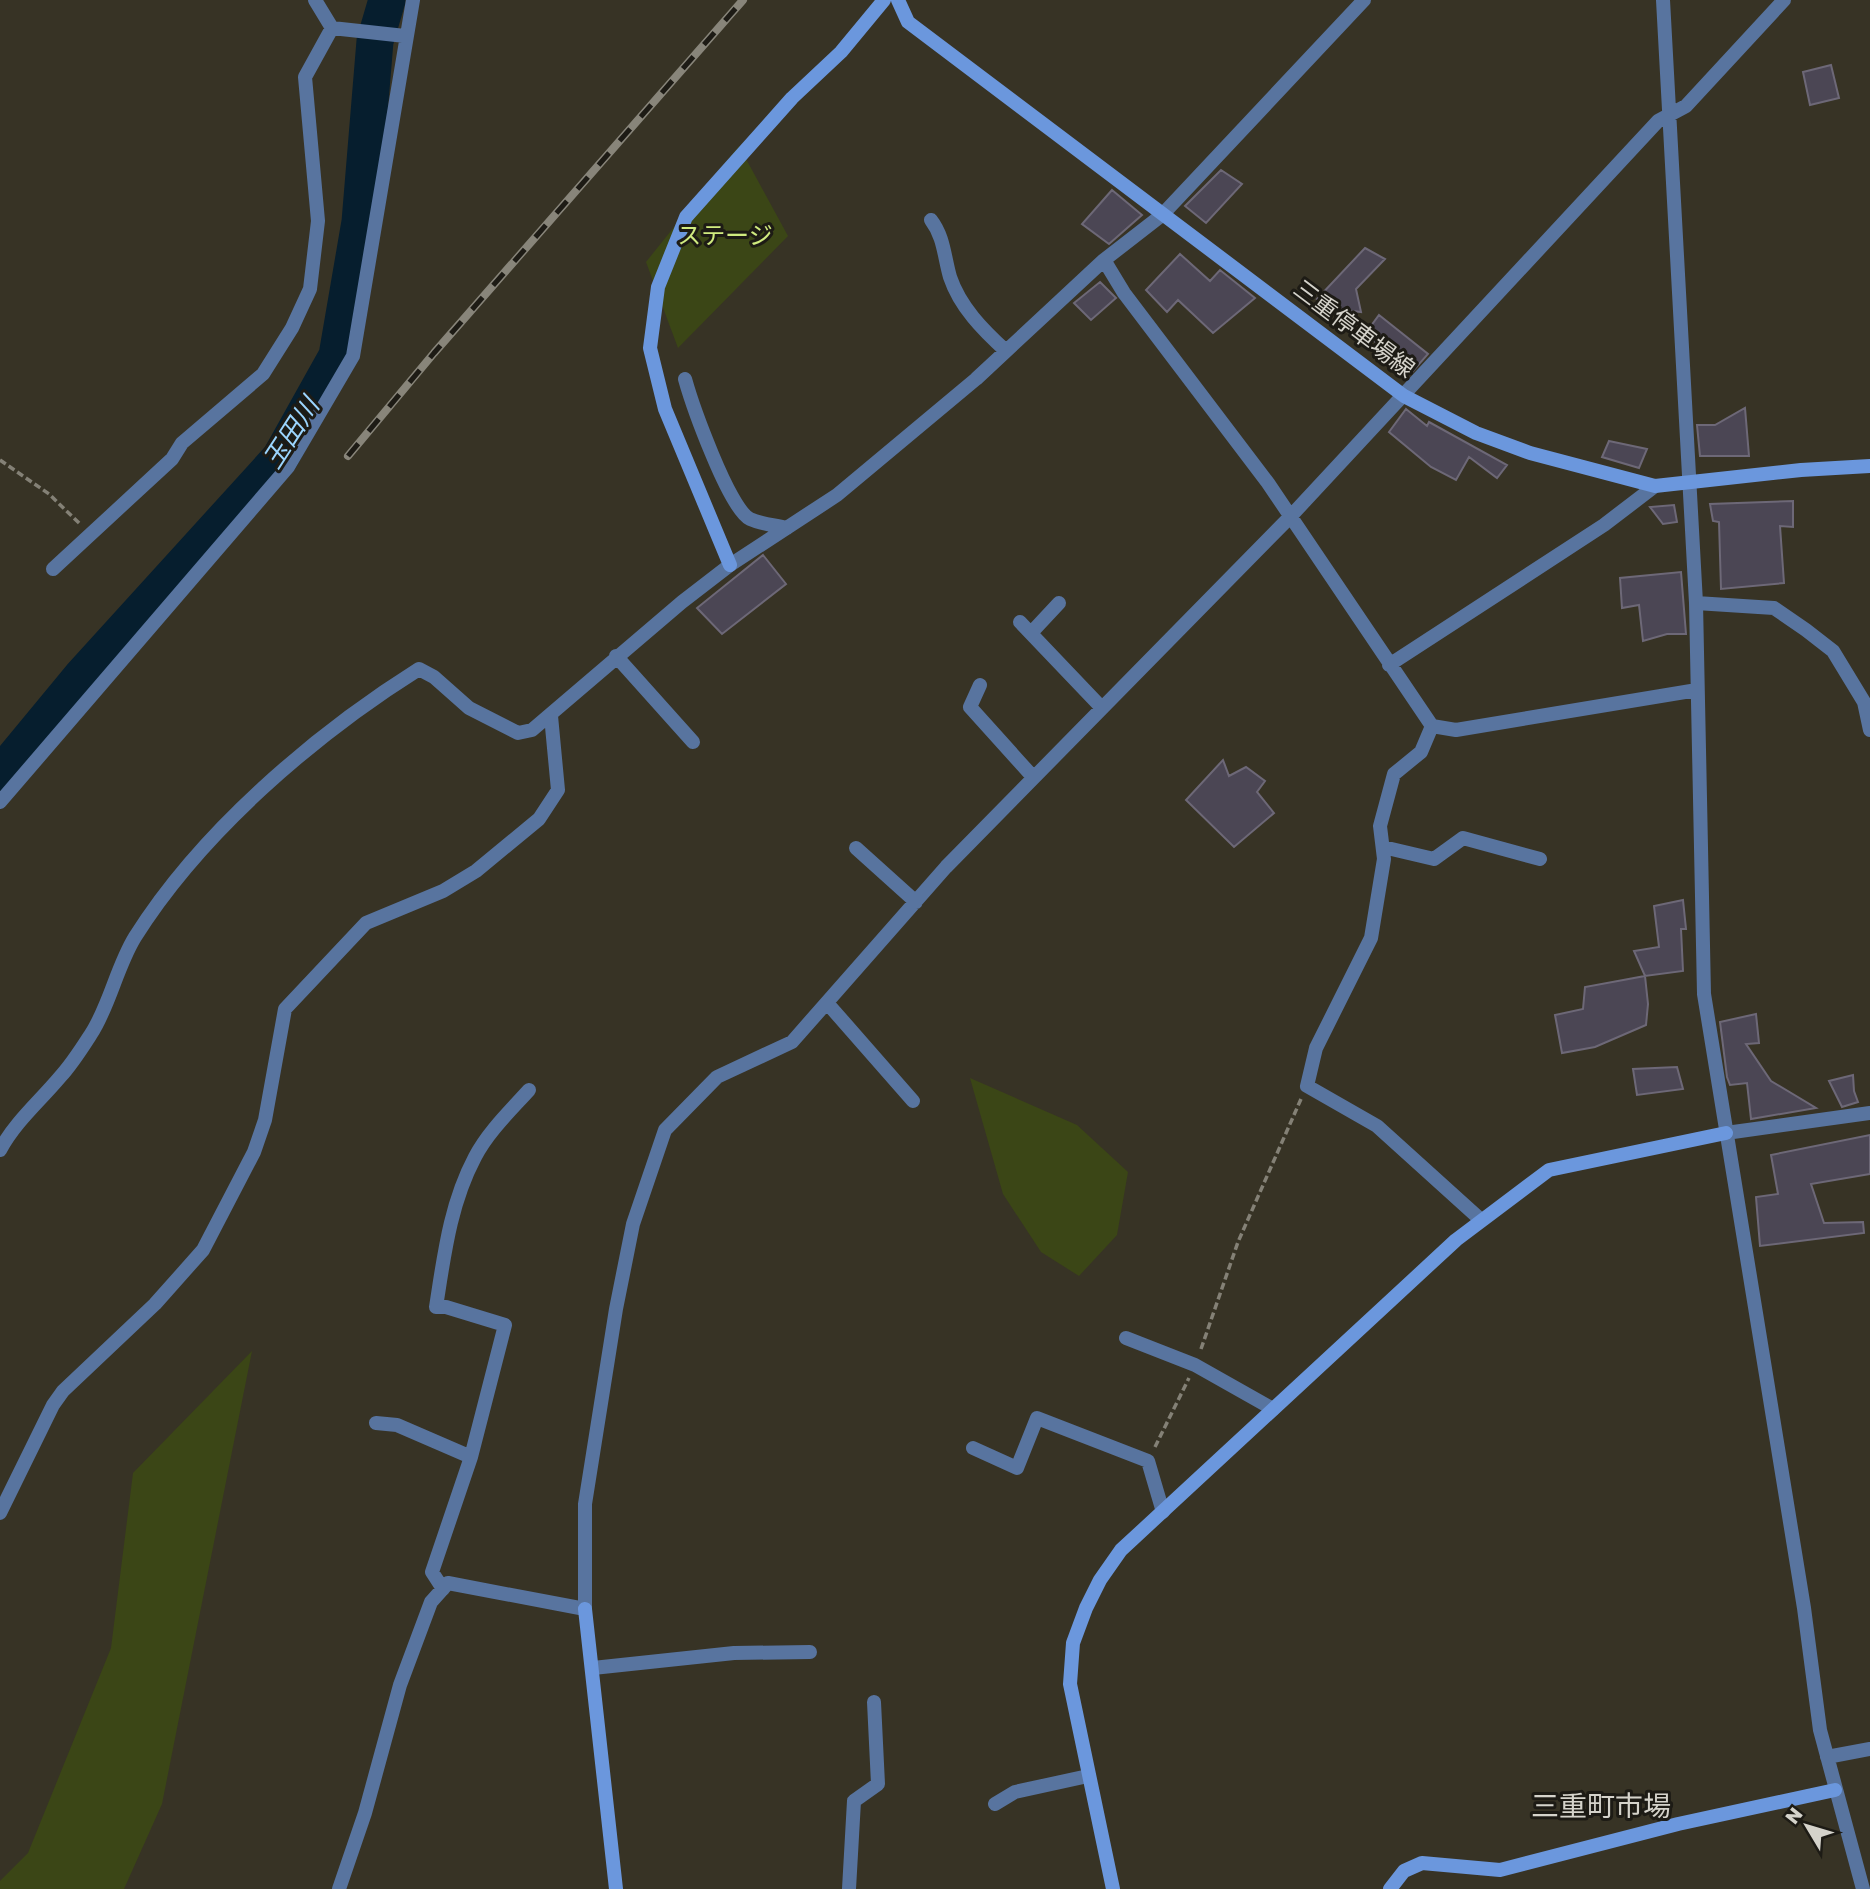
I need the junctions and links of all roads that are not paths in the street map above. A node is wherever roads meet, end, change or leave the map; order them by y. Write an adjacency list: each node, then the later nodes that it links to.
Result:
1 (315, 0): 8 (street)
2 (413, 0): 9 (street)
3 (884, 0): 22 (street)
4 (898, 0): 11 (street, 三重停車場線)
5 (1363, 0): 11 (street)
6 (1663, 0): 10 (street)
7 (1784, 0): 10 (street)
8 (335, 28): 9 (street); 23 (street)
9 (400, 35): 36 (street)
10 (1670, 116): 16 (street); 18 (street)
11 (1163, 215): 13 (street); 16 (street, 三重停車場線)
12 (931, 220): 14 (street)
13 (1104, 260): 14 (street); 20 (street)
14 (1006, 351): 21 (street)
15 (685, 379): 21 (street)
16 (1404, 396): 19 (street, 三重停車場線); 20 (street)
17 (1870, 466): 18 (street, 三重停車場線)
18 (1688, 483): 19 (street, 三重停車場線); 25 (street)
19 (1655, 486): 27 (street)
20 (1290, 517): 27 (street); 30 (street)
21 (787, 528): 22 (street)
22 (730, 565): 26 (street)
23 (52, 569)
24 (1059, 603): 30 (street)
25 (1696, 603): 29 (street); 33 (street)
26 (616, 656): 31 (street); 34 (street)
27 (1389, 665): 32 (street)
28 (980, 685): 35 (street)
29 (1697, 690): 32 (street); 45 (street)
30 (1101, 707): 35 (street)
31 (551, 716): 46 (street); 54 (street)
32 (1432, 726): 37 (street)
33 (1870, 730)
34 (693, 742)
35 (1033, 777): 40 (street)
36 (0, 802)
37 (1382, 847): 39 (street); 47 (street)
38 (856, 848): 40 (street)
39 (1540, 859)
40 (916, 902): 41 (street)
41 (828, 1004): 43 (street); 56 (street)
42 (529, 1090): 52 (street)
43 (912, 1101)
44 (1870, 1113): 45 (street)
45 (1726, 1133): 47 (street); 61 (street)
46 (0, 1150)
47 (1481, 1220): 49 (street)
48 (1126, 1338): 49 (street)
49 (1273, 1409): 53 (street)
50 (376, 1423): 52 (street)
51 (973, 1448): 53 (street)
52 (471, 1457): 55 (street)
53 (1163, 1512): 62 (street)
54 (0, 1513)
55 (443, 1589): 56 (street); 65 (street)
56 (586, 1609): 58 (street)
57 (810, 1652): 58 (street)
58 (593, 1668): 66 (street)
59 (874, 1702): 67 (street)
60 (1870, 1749): 61 (street)
61 (1827, 1757): 63 (street)
62 (1088, 1776): 64 (street); 68 (street)
63 (1835, 1790): 69 (street); 70 (street)
64 (995, 1804)
65 (339, 1889)
66 (616, 1889)
67 (849, 1889)
68 (1113, 1889)
69 (1390, 1889)
70 (1863, 1889)

